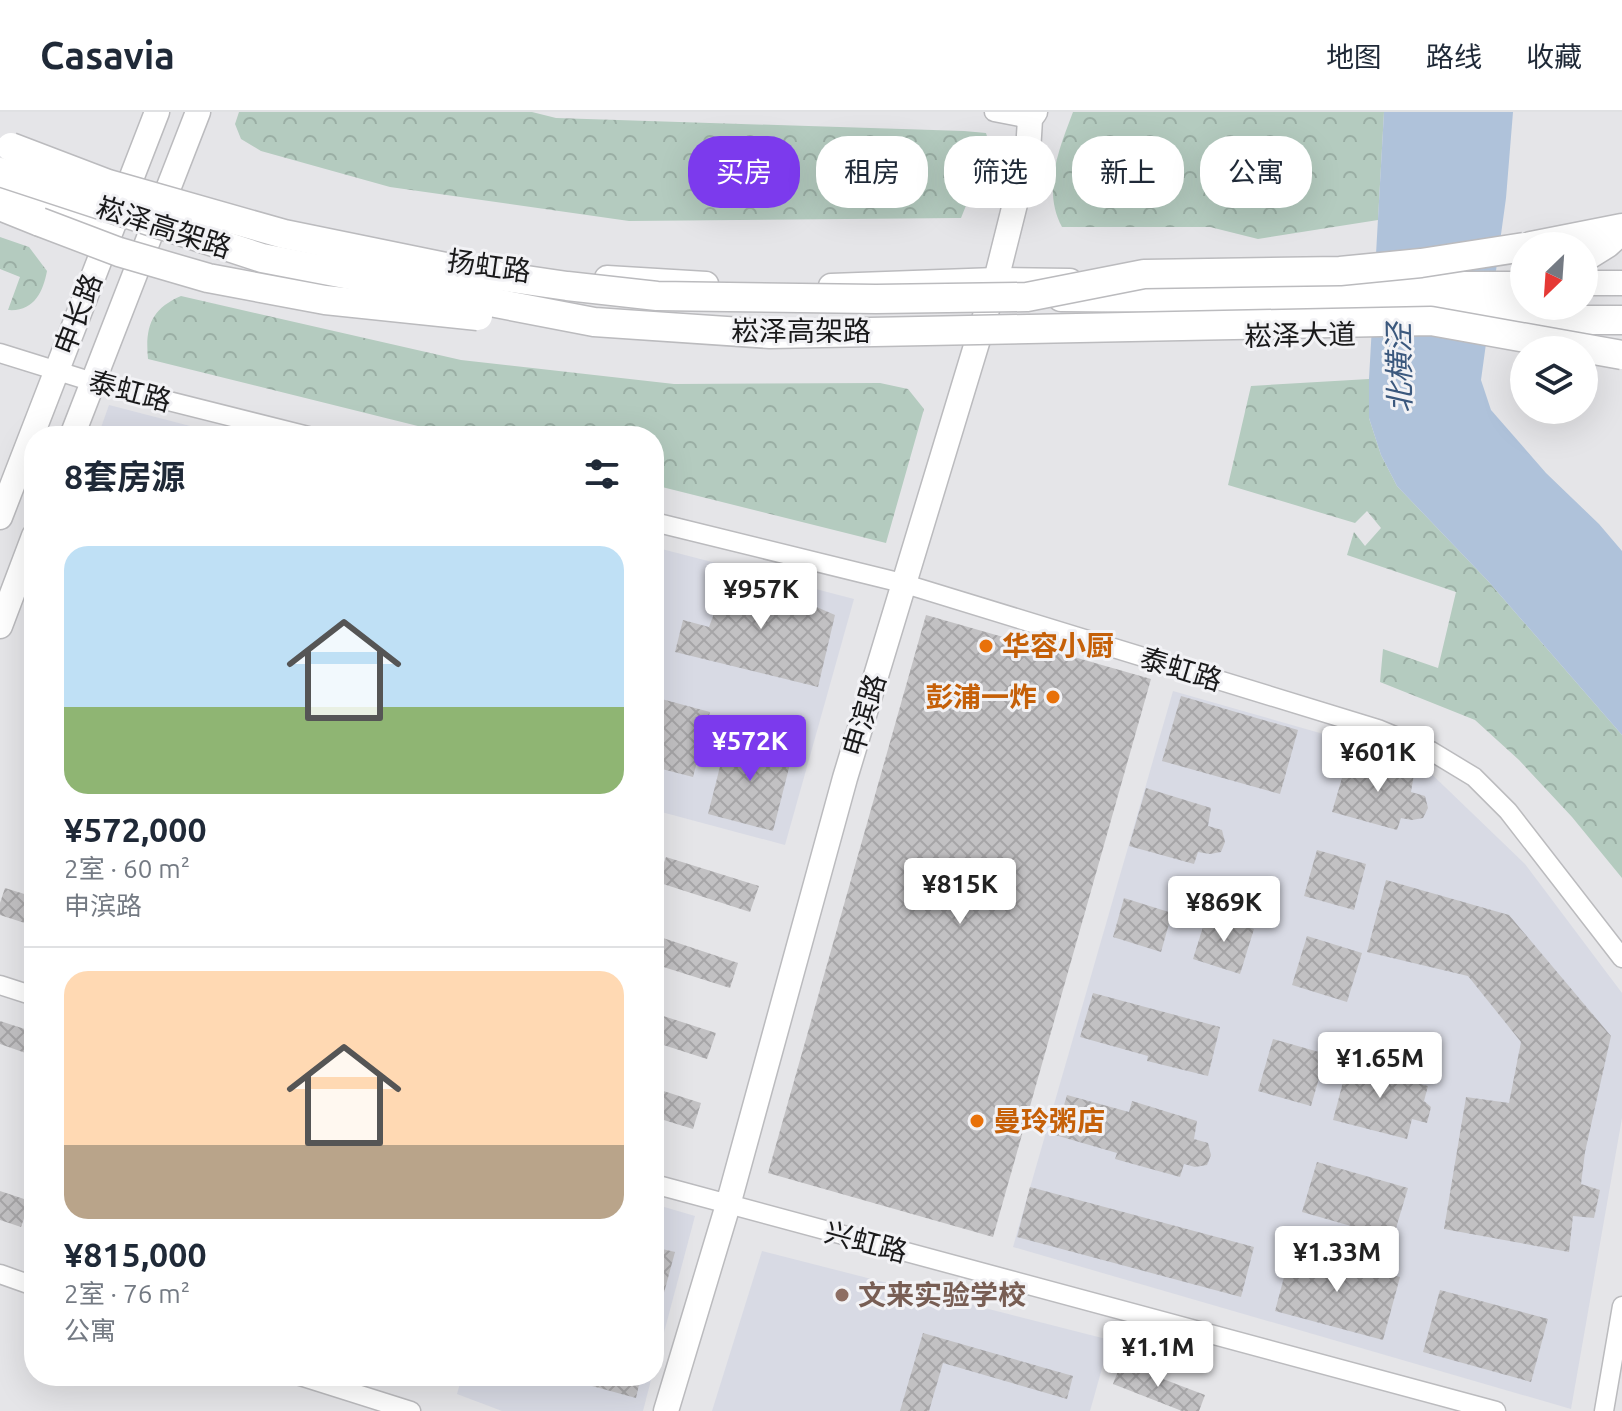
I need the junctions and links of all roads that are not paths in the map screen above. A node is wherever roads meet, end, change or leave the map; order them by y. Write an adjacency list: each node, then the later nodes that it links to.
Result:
1 (157, 112): 6 (main road, 申长路)
2 (198, 112): 8 (main road, 申长路)
3 (994, 112): 4 (street)
4 (1033, 116): 18 (main road, 申滨路)
5 (2, 149): 6 (main road, 扬虹路); 23 (highway, 崧泽高架路, bridge); 28 (highway, 崧泽高架路, bridge)
6 (127, 184): 8 (main road, 扬虹路); 12 (main road, 申长路)
7 (0, 190): 12 (main road, 扬虹路)
8 (165, 197): 14 (main road, 申长路); 18 (main road, 扬虹路)
9 (0, 206): 28 (highway, bridge)
10 (0, 218): 17 (main road)
11 (1622, 230): 13 (highway); 16 (main road)
12 (109, 234): 14 (main road, 扬虹路); 17 (main road, 申长路)
13 (1598, 234)
14 (145, 247): 31 (main road, 扬虹路); 36 (main road, 申长路)
15 (1510, 249): 23 (highway, bridge)
16 (1598, 251)
17 (98, 259): 35 (main road, 申长路)
18 (996, 280): 21 (main road, 崧泽大道); 31 (main road, 申滨路)
19 (1598, 283): 20 (main road)
20 (1622, 283)
21 (1510, 287)
22 (1510, 287): 23 (highway, 崧泽高架路, bridge)
23 (1027, 297)
24 (1598, 301): 25 (highway)
25 (1622, 301)
26 (1622, 320): 27 (highway, 崧泽高架路, bridge)
27 (1431, 321): 28 (highway, 崧泽高架路, bridge); 33 (highway, bridge)
28 (594, 322)
29 (1622, 332): 30 (main road, 崧泽大道)
30 (1555, 333): 31 (main road, 崧泽大道, bridge); 34 (main road, bridge)
31 (978, 339): 44 (main road, 申滨路)
32 (0, 353): 35 (street, 泰虹路)
33 (1622, 355)
34 (1622, 367)
35 (56, 371): 36 (street, 泰虹路); 37 (main road, 申长路)
36 (93, 382): 38 (main road, 申长路); 39 (street, 泰虹路)
37 (35, 426)
38 (76, 426)
39 (268, 426)
40 (24, 454): 41 (main road, 申长路)
41 (0, 517)
42 (664, 524): 44 (street, 泰虹路)
43 (24, 562): 45 (main road)
44 (902, 583): 46 (street, 泰虹路); 50 (main road, 申滨路)
45 (0, 626)
46 (1622, 958)
47 (0, 985): 48 (street)
48 (24, 993)
49 (664, 1187): 50 (street, 兴虹路)
50 (728, 1205): 56 (main road, 申滨路); 57 (street, 兴虹路)
51 (0, 1274): 52 (street)
52 (24, 1282)
53 (1622, 1306): 58 (street)
54 (332, 1386): 55 (street)
55 (411, 1411)
56 (666, 1411)
57 (1496, 1411)
58 (1604, 1411)

